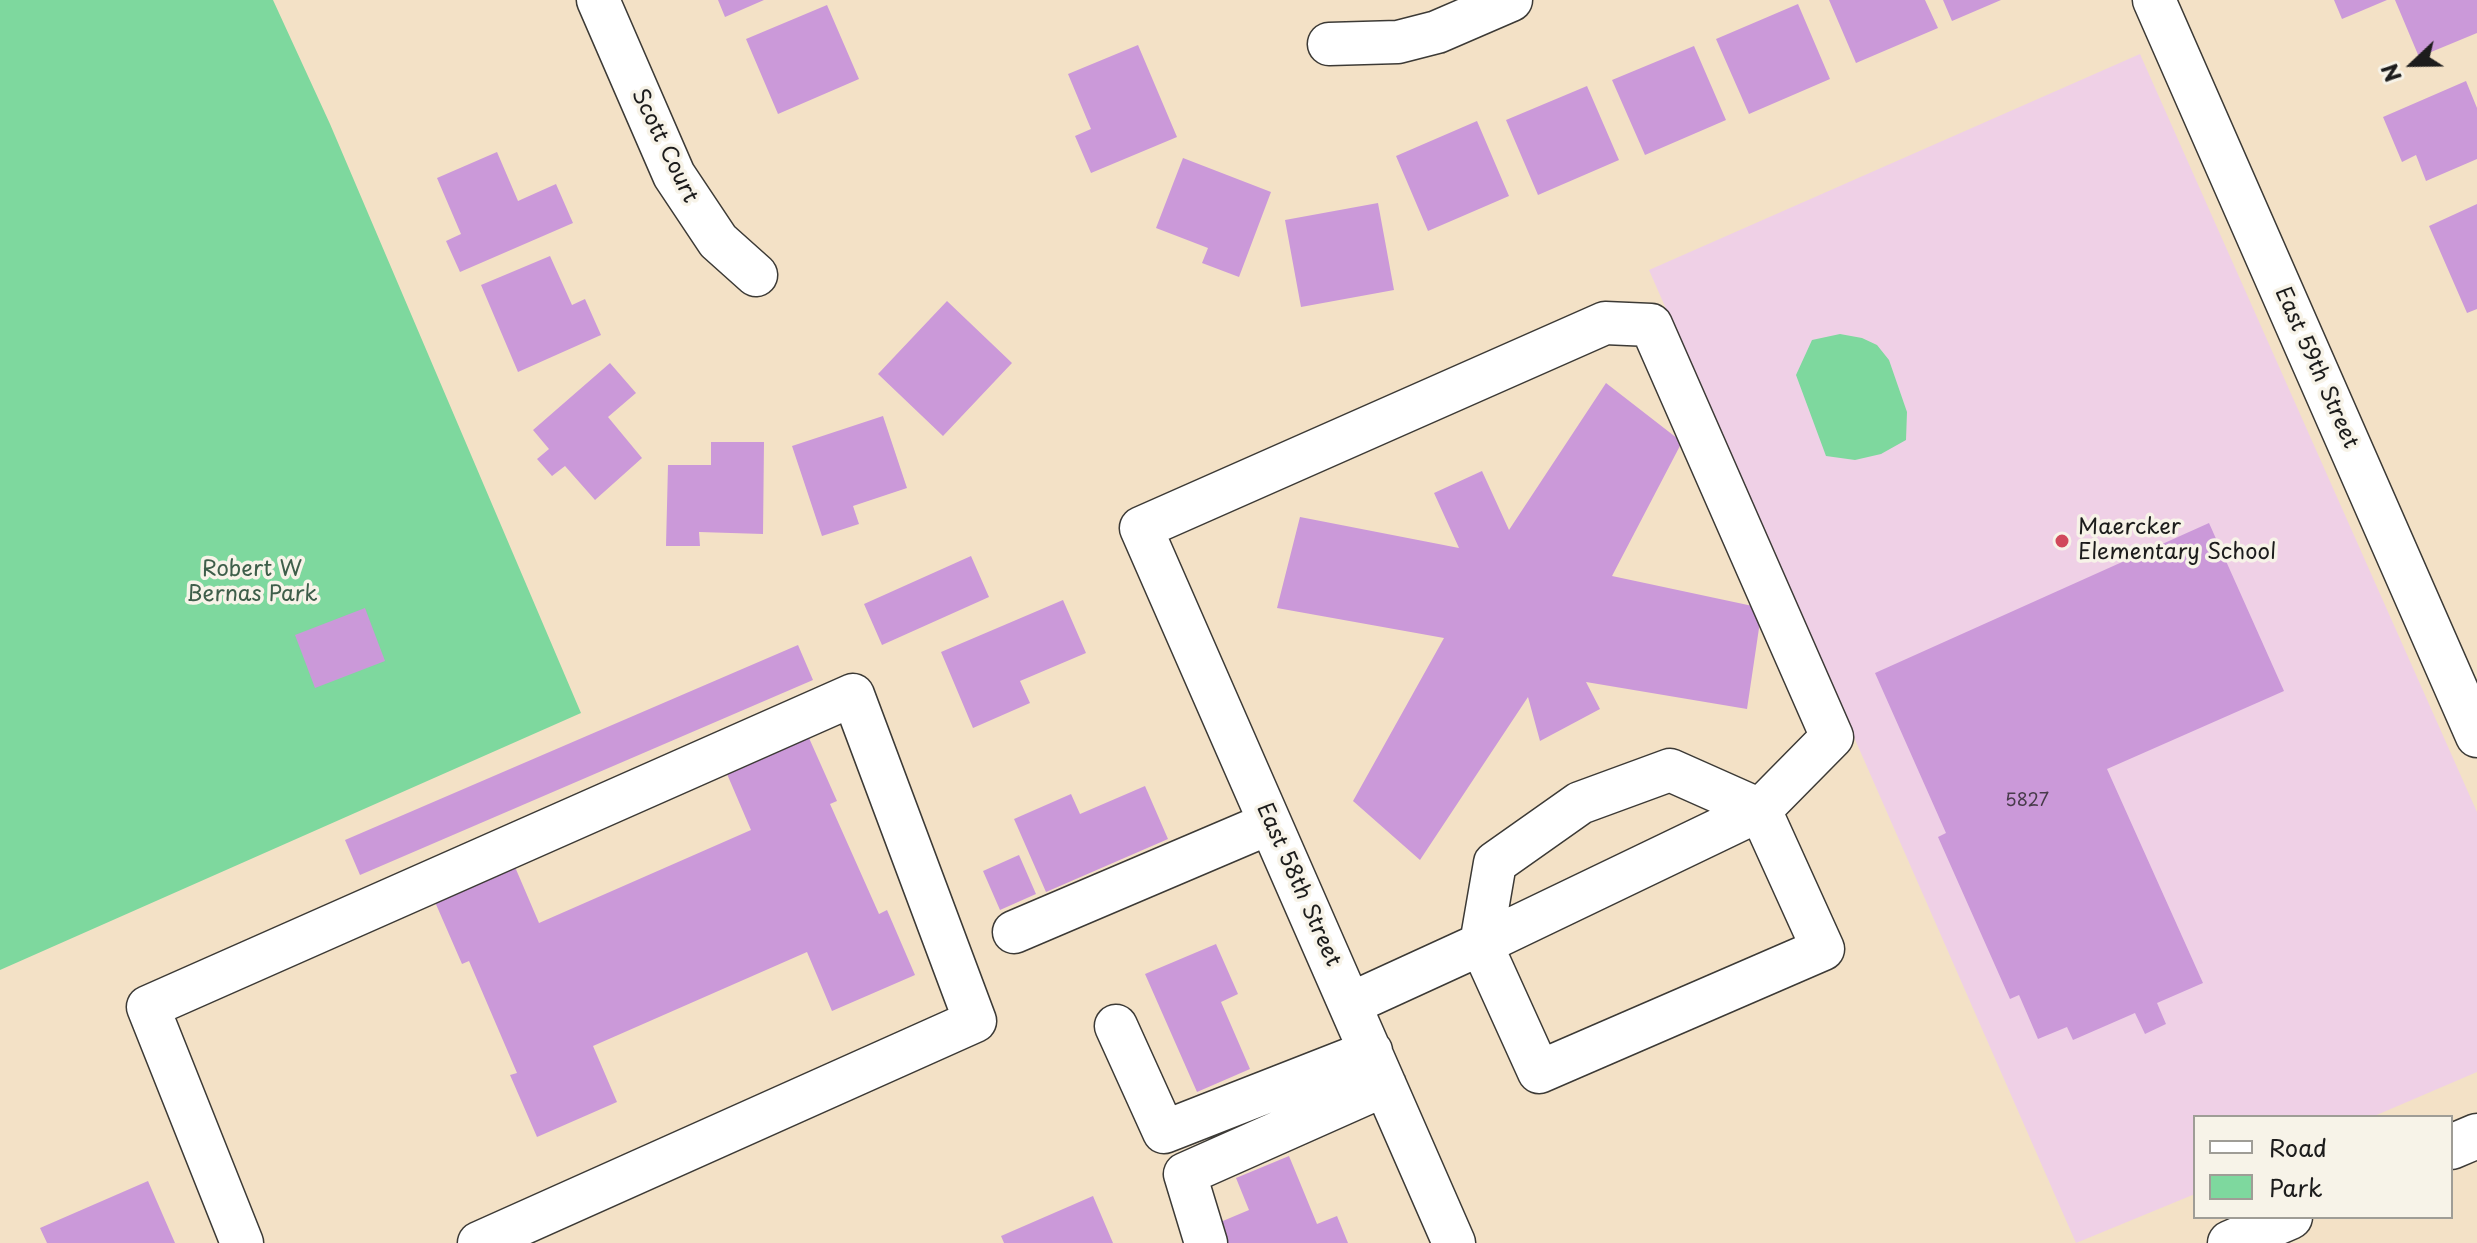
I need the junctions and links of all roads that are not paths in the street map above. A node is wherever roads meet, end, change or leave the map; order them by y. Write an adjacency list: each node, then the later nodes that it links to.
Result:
1 (598, 0): 5 (street, Scott Court)
2 (1511, 0): 4 (street)
3 (2154, 0): 6 (street, East 59th Street)
4 (1329, 44)
5 (756, 275)
6 (2477, 736)
7 (1760, 810): 8 (street, East 58th Street); 10 (street); 10 (street); 10 (street)
8 (1270, 823): 9 (street); 11 (street, East 58th Street)
9 (1014, 932)
10 (1481, 944): 11 (street)
11 (1350, 1004): 13 (street, East 58th Street)
12 (1116, 1026): 13 (street)
13 (1378, 1068): 19 (street); 20 (street, East 58th Street)
14 (2477, 1136): 15 (main road)
15 (2453, 1146)
16 (2285, 1219): 21 (main road)
17 (242, 1243): 18 (street)
18 (479, 1243)
19 (1206, 1243)
20 (1454, 1243)
21 (2230, 1243)

